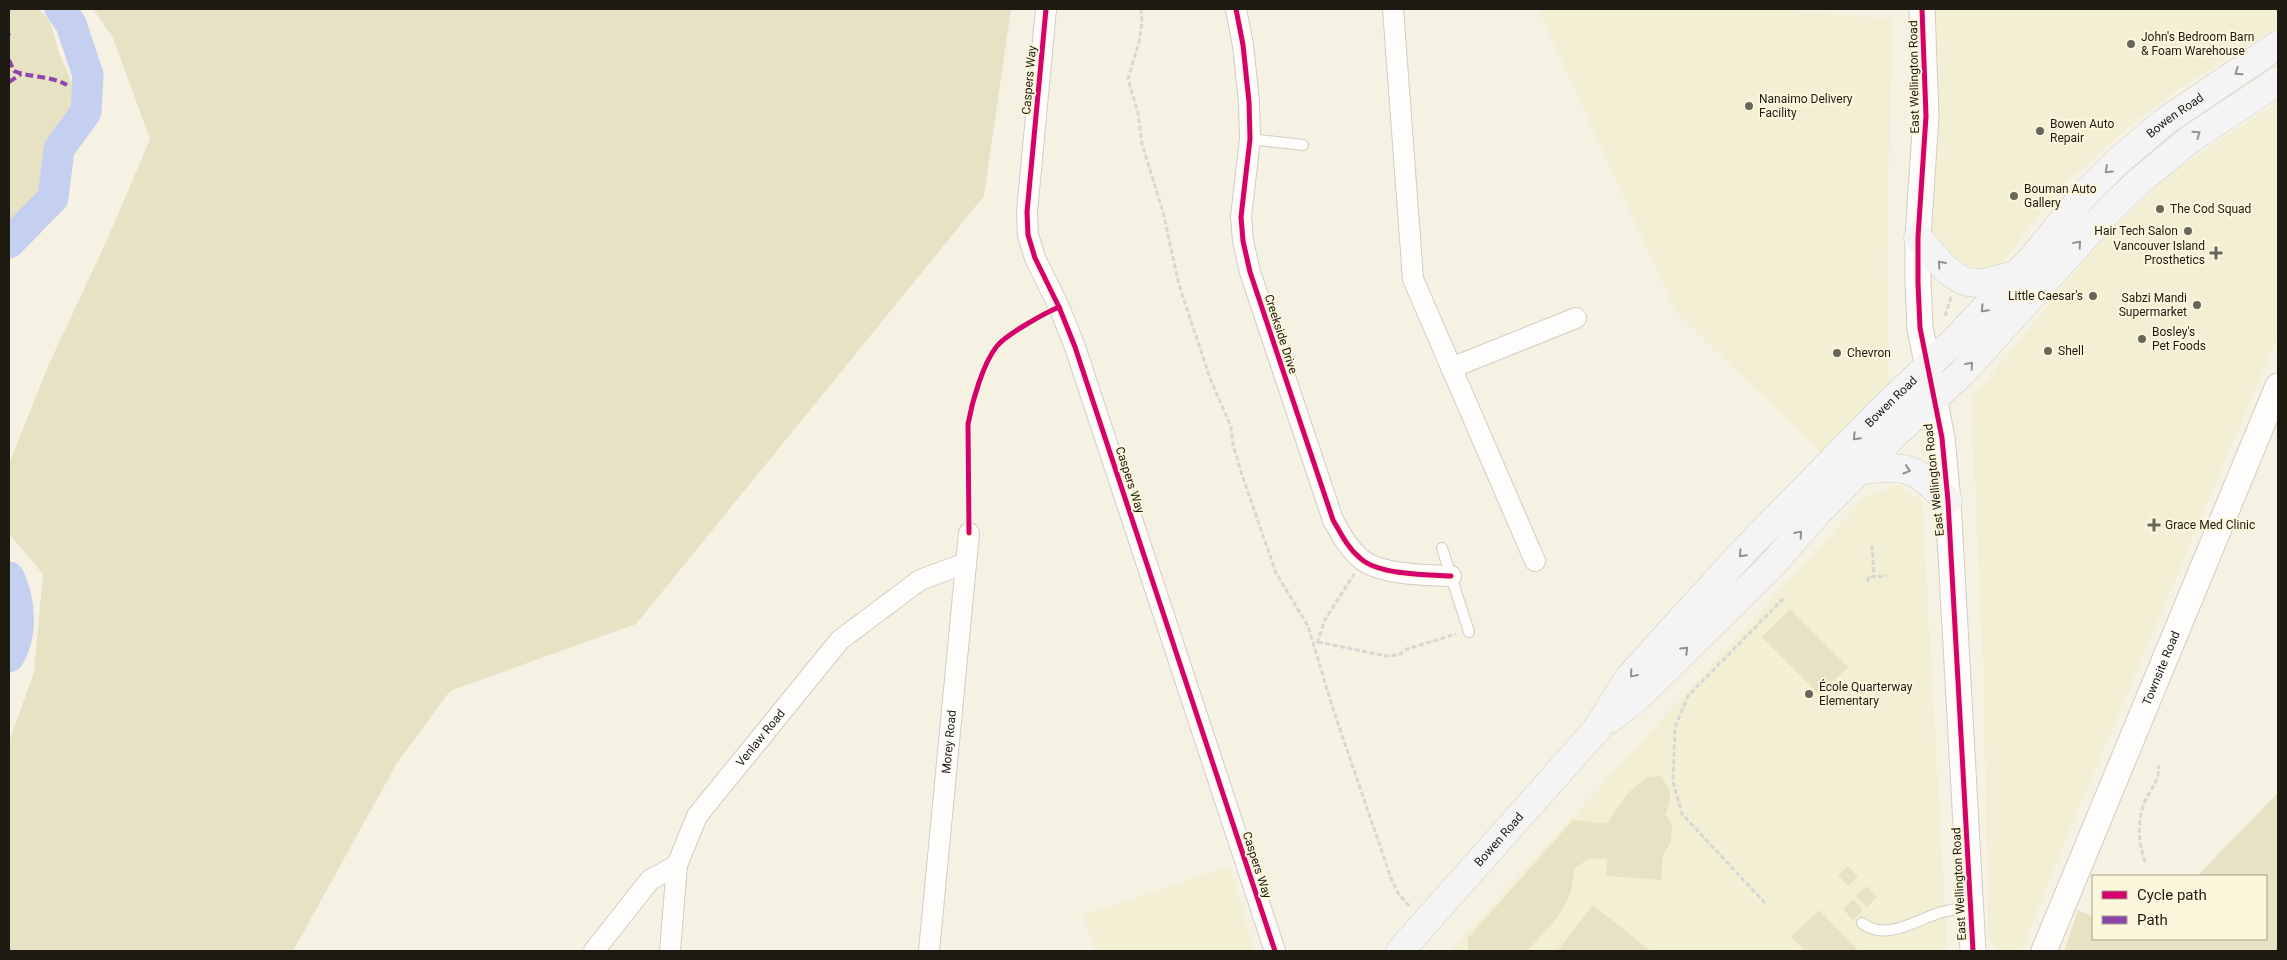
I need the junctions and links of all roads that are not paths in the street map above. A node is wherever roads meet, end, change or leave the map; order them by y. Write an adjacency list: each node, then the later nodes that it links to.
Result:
1 (1046, 9): 31 (street, Caspers Way)
2 (1236, 9): 7 (street, Creekside Drive)
3 (1394, 9): 13 (street)
4 (1922, 9): 9 (street, East Wellington Road)
5 (2278, 45): 10 (main road, Bowen Road, one-way to 10)
6 (2277, 81): 15 (main road, Bowen Road, one-way to 6)
7 (1250, 138): 8 (lane); 22 (street, Creekside Drive)
8 (1303, 145)
9 (1918, 237): 10 (main road, one-way to 9); 12 (street, East Wellington Road)
10 (2018, 274): 12 (main road, Bowen Road, one-way to 12)
11 (1576, 318): 13 (street)
12 (1928, 366): 15 (street, East Wellington Road); 24 (main road, Bowen Road, one-way to 24)
13 (1451, 368): 20 (street)
14 (2278, 386): 34 (street, Townsite Road)
15 (1934, 398): 16 (main road, Bowen Road); 17 (street, East Wellington Road)
16 (1859, 470): 17 (main road, one-way to 17); 24 (main road, Bowen Road, one-way to 16)
17 (1948, 502): 26 (street, East Wellington Road)
18 (969, 533): 21 (street, Morey Road)
19 (1442, 548): 22 (lane)
20 (1535, 561)
21 (966, 563): 25 (street, Venlaw Road); 30 (street, Morey Road)
22 (1451, 576): 23 (lane)
23 (1469, 632)
24 (1596, 728): 32 (main road, Bowen Road)
25 (677, 865): 28 (street); 29 (street, Venlaw Road)
26 (1970, 907): 27 (lane); 33 (street, East Wellington Road)
27 (1862, 923)
28 (594, 951)
29 (670, 951)
30 (929, 951)
31 (1275, 951)
32 (1400, 951)
33 (1973, 951)
34 (2044, 951)

